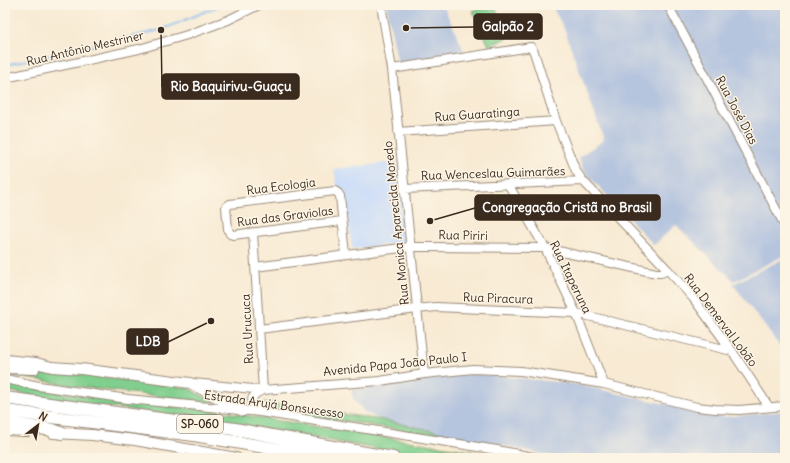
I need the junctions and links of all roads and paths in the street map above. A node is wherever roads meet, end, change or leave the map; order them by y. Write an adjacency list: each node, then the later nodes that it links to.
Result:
1 (259, 5): 5 (street, Rua Antônio Mestriner)
2 (380, 5): 4 (street, Rua Monica Aparecida Moredo)
3 (668, 5): 12 (street, Rua José Dias)
4 (392, 69): 6 (street, Rua Demerval Lobão); 7 (street, Rua Monica Aparecida Moredo)
5 (5, 78)
6 (556, 121): 7 (street, Rua Guaratinga); 8 (street, Rua Demerval Lobão)
7 (398, 132): 10 (street, Rua Monica Aparecida Moredo)
8 (582, 181): 9 (street, Rua Wenceslau Guimarães); 19 (street, Rua Demerval Lobão)
9 (508, 184): 10 (street, Rua Wenceslau Guimarães); 16 (street, Rua Itaperuna)
10 (404, 189): 15 (street, Rua Monica Aparecida Moredo)
11 (342, 221): 13 (street, Rua das Graviolas); 14 (street, Rua Ecologia); 17 (street)
12 (785, 226)
13 (253, 233): 14 (street, Rua das Graviolas); 18 (street, Rua Urucuca)
14 (230, 234)
15 (410, 247): 16 (street, Rua Piriri); 17 (street, Rua Piriri); 20 (street, Rua Monica Aparecida Moredo)
16 (544, 248): 19 (street, Rua Piriri); 21 (street, Rua Itaperuna)
17 (346, 255): 18 (street, Rua Piriri)
18 (255, 267): 22 (street, Rua Urucuca)
19 (668, 270): 23 (street, Rua Demerval Lobão)
20 (417, 309): 21 (street, Rua Piracura); 22 (street, Rua Piracura); 27 (street, Rua Monica Aparecida Moredo)
21 (576, 313): 23 (street, Rua Piracura); 30 (street, Rua Itaperuna)
22 (259, 329): 31 (street, Rua Urucuca)
23 (732, 352): 34 (street, Rua Demerval Lobão)
24 (5, 360): 25 (main road, Avenida Papa João Paulo I)
25 (52, 367): 26 (main road); 29 (main road, Avenida Papa João Paulo I)
26 (5, 368)
27 (424, 374): 30 (street, Avenida Papa João Paulo I); 31 (street, Avenida Papa João Paulo I)
28 (5, 379): 35 (street, Estrada Arujá Bonsucesso)
29 (190, 383): 31 (street, Avenida Papa João Paulo I); 35 (main road)
30 (604, 384): 34 (street, Avenida Papa João Paulo I)
31 (262, 390): 37 (street)
32 (5, 398): 43 (highway, SP-060)
33 (785, 406): 34 (street, Avenida Papa João Paulo I)
34 (769, 408)
35 (243, 410): 37 (street, Estrada Arujá Bonsucesso)
36 (5, 411): 42 (highway, SP-060)
37 (260, 412): 44 (street, Estrada Arujá Bonsucesso)
38 (5, 423): 40 (highway)
39 (5, 430): 40 (main road)
40 (61, 433): 41 (main road)
41 (236, 458)
42 (329, 458)
43 (393, 458)
44 (538, 458)

